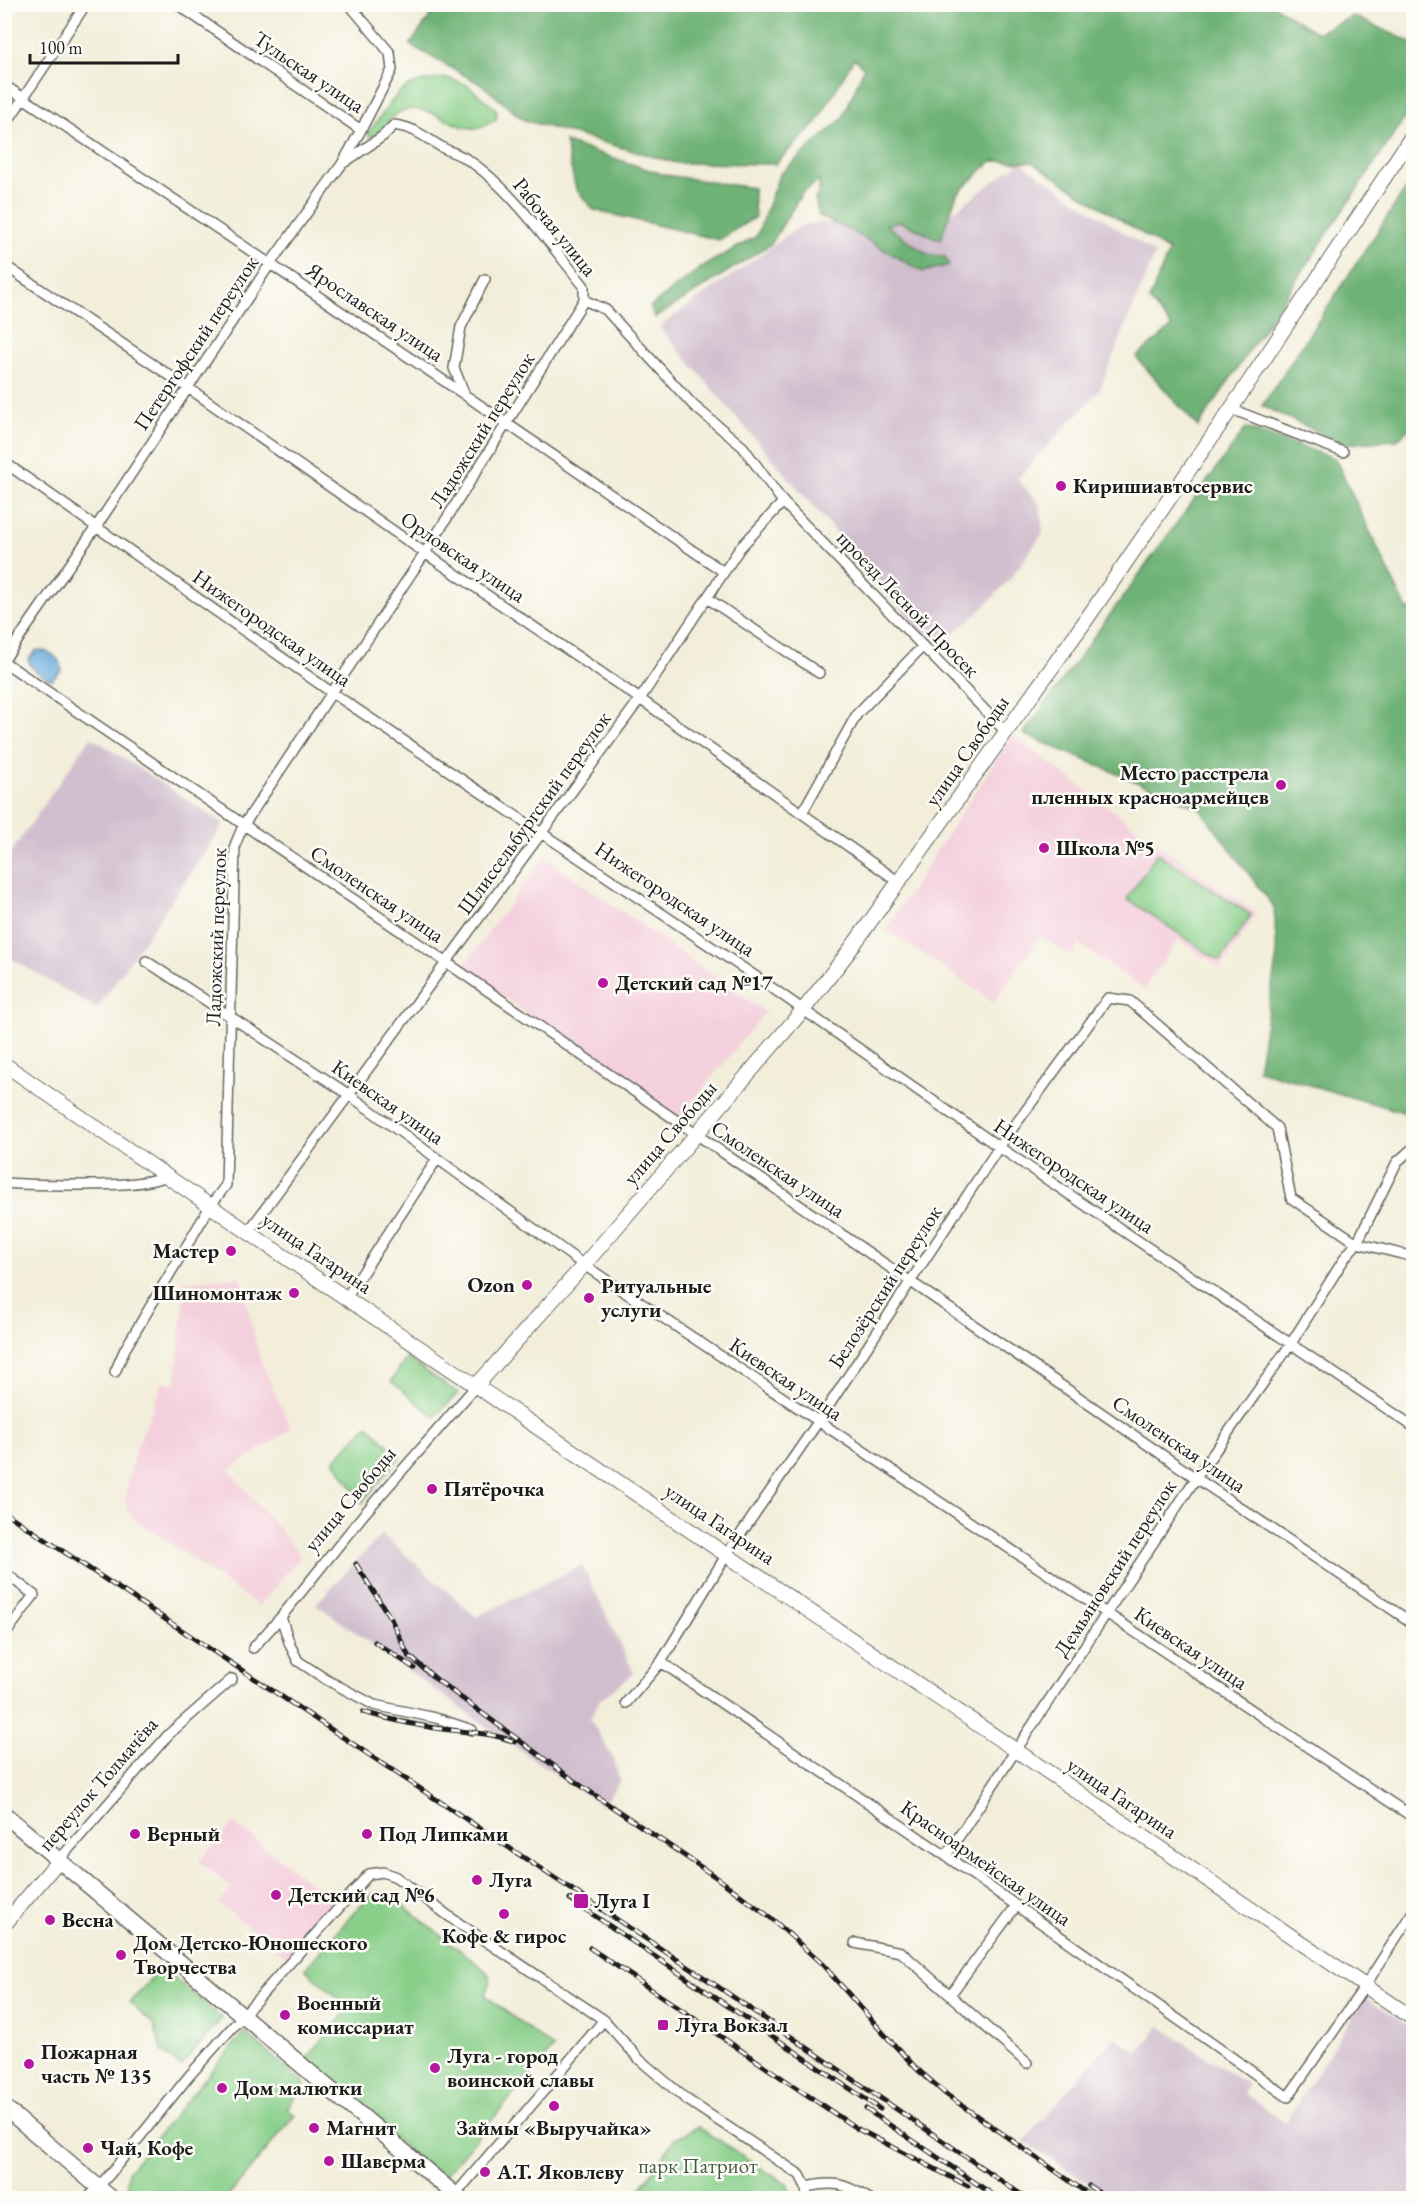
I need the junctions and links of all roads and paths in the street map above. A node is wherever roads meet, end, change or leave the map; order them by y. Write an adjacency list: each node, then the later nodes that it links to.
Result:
1 (86, 4): 5 (street)
2 (177, 4): 7 (street, Тульская улица)
3 (349, 4): 7 (street, Петергофский переулок)
4 (4, 85): 5 (street, Ярославская улица)
5 (23, 99): 6 (street); 10 (street, Ярославская улица)
6 (4, 127)
7 (361, 129): 9 (street, Петергофский переулок)
8 (1413, 133): 16 (street, улица Свободы)
9 (342, 164): 10 (street, Петергофский переулок); 13 (street, Рабочая улица)
10 (270, 264): 14 (street, Петергофский переулок); 15 (street, Ярославская улица)
11 (4, 265): 14 (street, Орловская улица)
12 (485, 279): 15 (street)
13 (585, 300): 17 (street, Ладожский переулок); 20 (street, Рабочая улица)
14 (187, 387): 21 (street, Петергофский переулок); 22 (street, Орловская улица)
15 (465, 395): 17 (street, Ярославская улица)
16 (1231, 409): 18 (street); 30 (street, улица Свободы)
17 (507, 424): 22 (street, Ладожский переулок); 23 (street, Ярославская улица)
18 (1343, 452)
19 (4, 462): 21 (street, Нижегородская улица)
20 (783, 502): 23 (street, Шлиссельбургский переулок); 25 (street, проезд Лесной Просек)
21 (96, 527): 26 (street, Петергофский переулок); 28 (street, Нижегородская улица)
22 (425, 553): 28 (street, Ладожский переулок); 29 (street, Орловская улица)
23 (724, 572): 24 (street, Шлиссельбургский переулок)
24 (707, 598): 27 (street); 29 (street, Шлиссельбургский переулок)
25 (923, 646): 30 (street, проезд Лесной Просек); 31 (street)
26 (4, 661): 32 (street, Смоленская улица)
27 (819, 673)
28 (331, 692): 32 (street, Ладожский переулок); 33 (street, Нижегородская улица)
29 (640, 699): 31 (street, Орловская улица); 33 (street, Шлиссельбургский переулок)
30 (1006, 732): 34 (street, улица Свободы)
31 (802, 813): 34 (street, Орловская улица)
32 (243, 826): 36 (street, Смоленская улица); 38 (street, Ладожский переулок)
33 (542, 831): 36 (street, Шлиссельбургский переулок); 37 (street, Нижегородская улица)
34 (899, 882): 37 (street, улица Свободы)
35 (146, 961): 38 (street, Киевская улица)
36 (446, 962): 40 (street, Шлиссельбургский переулок); 41 (street, Смоленская улица)
37 (804, 1009): 41 (street, улица Свободы); 42 (street, Нижегородская улица)
38 (231, 1016): 40 (street, Киевская улица); 47 (street, Ладожский переулок)
39 (4, 1064): 45 (street, улица Гагарина)
40 (348, 1094): 44 (street, Киевская улица); 48 (street, Шлиссельбургский переулок)
41 (696, 1135): 51 (street, улица Свободы); 52 (street, Смоленская улица)
42 (999, 1147): 49 (street, Белозёрский переулок); 52 (street, Белозёрский переулок); 54 (street, Нижегородская улица)
43 (1413, 1147): 49 (street, Демьяновский переулок)
44 (437, 1159): 51 (street, Киевская улица); 53 (street)
45 (168, 1176): 46 (street); 47 (street, улица Гагарина)
46 (4, 1183)
47 (211, 1205): 48 (street, улица Гагарина); 55 (street, Ладожский переулок)
48 (248, 1232): 53 (street, улица Гагарина)
49 (1357, 1243): 50 (street); 54 (street, Демьяновский переулок)
50 (1413, 1257)
51 (584, 1265): 56 (street, улица Свободы); 57 (street, Киевская улица)
52 (910, 1281): 57 (street, Белозёрский переулок); 59 (street, Смоленская улица)
53 (346, 1298): 56 (street, улица Гагарина)
54 (1290, 1345): 58 (street, Нижегородская улица); 59 (street, Демьяновский переулок)
55 (115, 1371)
56 (476, 1386): 60 (street, улица Гагарина); 63 (street, улица Свободы)
57 (818, 1422): 60 (street, Белозёрский переулок); 62 (street, Киевская улица)
58 (1413, 1427)
59 (1196, 1478): 62 (street, Демьяновский переулок); 64 (street, Смоленская улица)
60 (727, 1554): 67 (street, Белозёрский переулок); 71 (street, улица Гагарина)
61 (4, 1572): 65 (street)
62 (1107, 1613): 71 (street, Демьяновский переулок); 73 (street, Киевская улица)
63 (281, 1617): 66 (street, улица Свободы); 70 (street)
64 (1413, 1624)
65 (4, 1636)
66 (253, 1648)
67 (661, 1662): 69 (street, Белозёрский переулок); 74 (street, Красноармейская улица)
68 (232, 1679): 75 (street, переулок Толмачёва)
69 (626, 1703)
70 (472, 1730)
71 (1016, 1751): 74 (street, Демьяновский переулок); 80 (street, улица Гагарина)
72 (4, 1814): 75 (main road)
73 (1413, 1818)
74 (946, 1856): 76 (street, Красноармейская улица)
75 (59, 1860): 78 (street, переулок Толмачёва); 82 (main road)
76 (1016, 1906): 80 (street, Красноармейская улица); 81 (street)
77 (1413, 1910): 80 (street)
78 (4, 1925)
79 (855, 1943): 81 (street)
80 (1365, 1986): 83 (street, улица Гагарина)
81 (950, 1995): 85 (street)
82 (243, 2015): 84 (street); 88 (street); 89 (main road)
83 (1413, 2019)
84 (604, 2020): 87 (street); 89 (street)
85 (1027, 2063)
86 (4, 2107): 88 (main road)
87 (806, 2187): 91 (street); 92 (street)
88 (93, 2193): 90 (main road)
89 (457, 2197)
90 (111, 2199)
91 (807, 2199)
92 (868, 2199)

